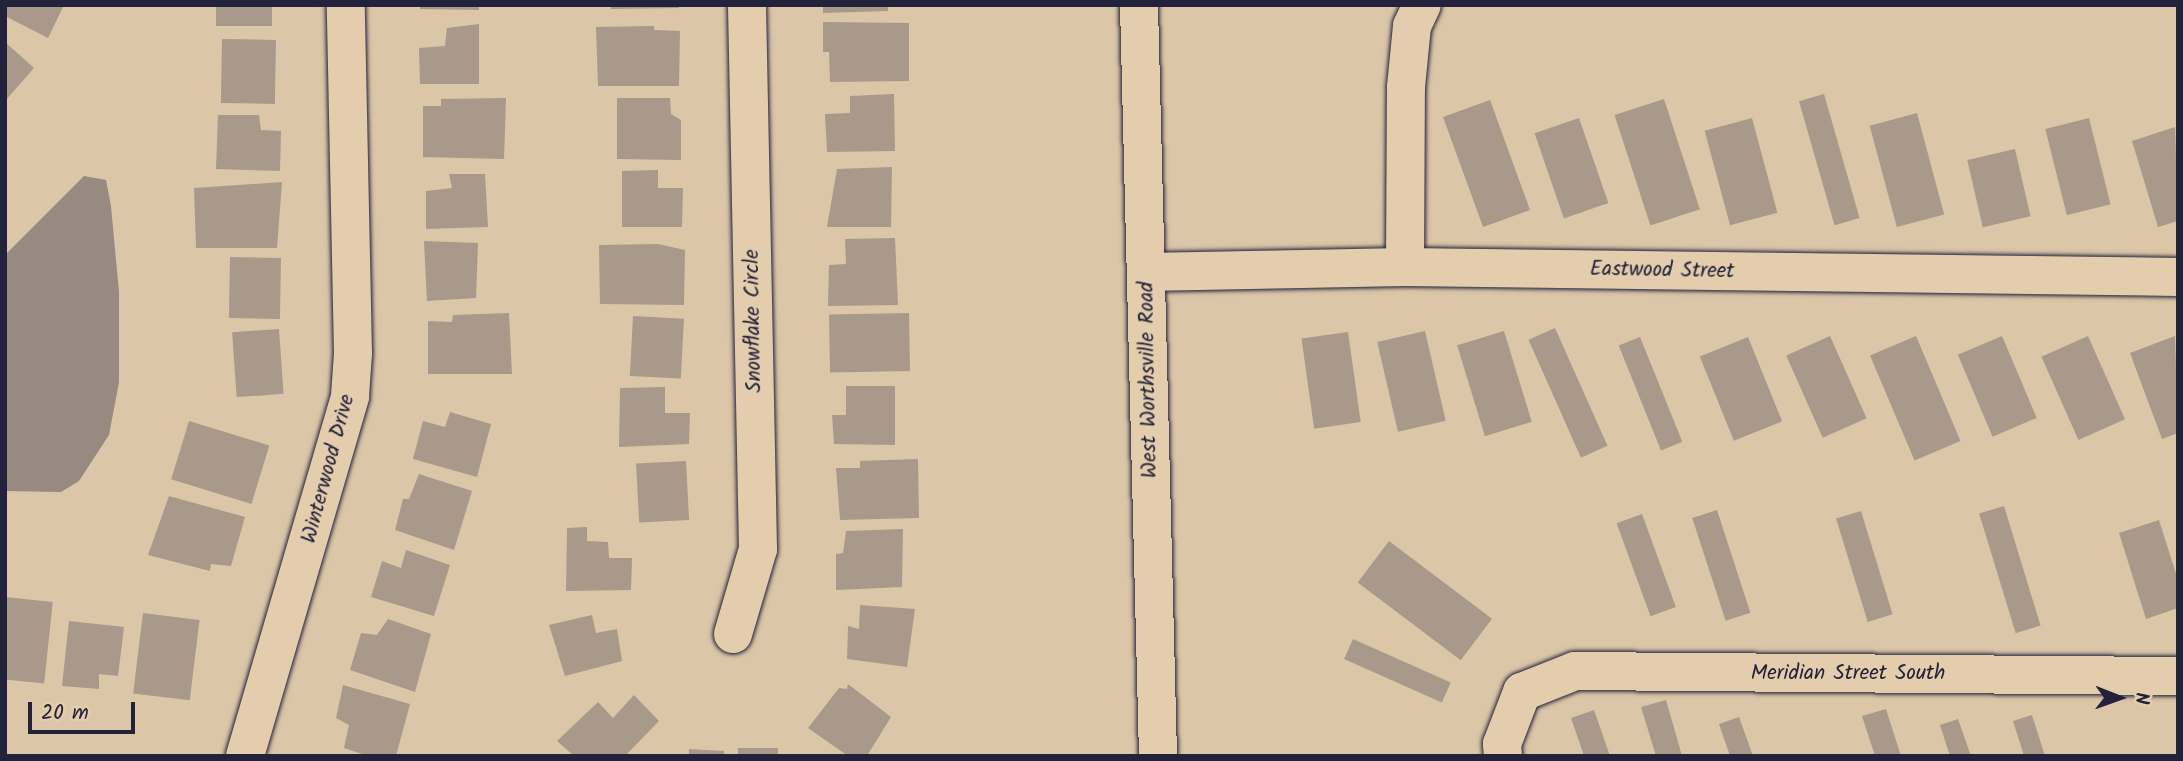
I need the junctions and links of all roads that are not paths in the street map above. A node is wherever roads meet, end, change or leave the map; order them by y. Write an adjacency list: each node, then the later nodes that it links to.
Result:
1 (346, 5): 10 (street, Winterwood Drive)
2 (747, 5): 8 (street, Snowflake Circle)
3 (1139, 5): 6 (street, West Worthsville Road)
4 (1422, 5): 5 (street)
5 (1405, 267): 6 (street, Eastwood Street); 7 (street, Eastwood Street)
6 (1146, 272): 11 (street, West Worthsville Road)
7 (2178, 277)
8 (733, 634)
9 (2178, 676): 12 (street, Meridian Street South)
10 (245, 756)
11 (1158, 756)
12 (1503, 756)

